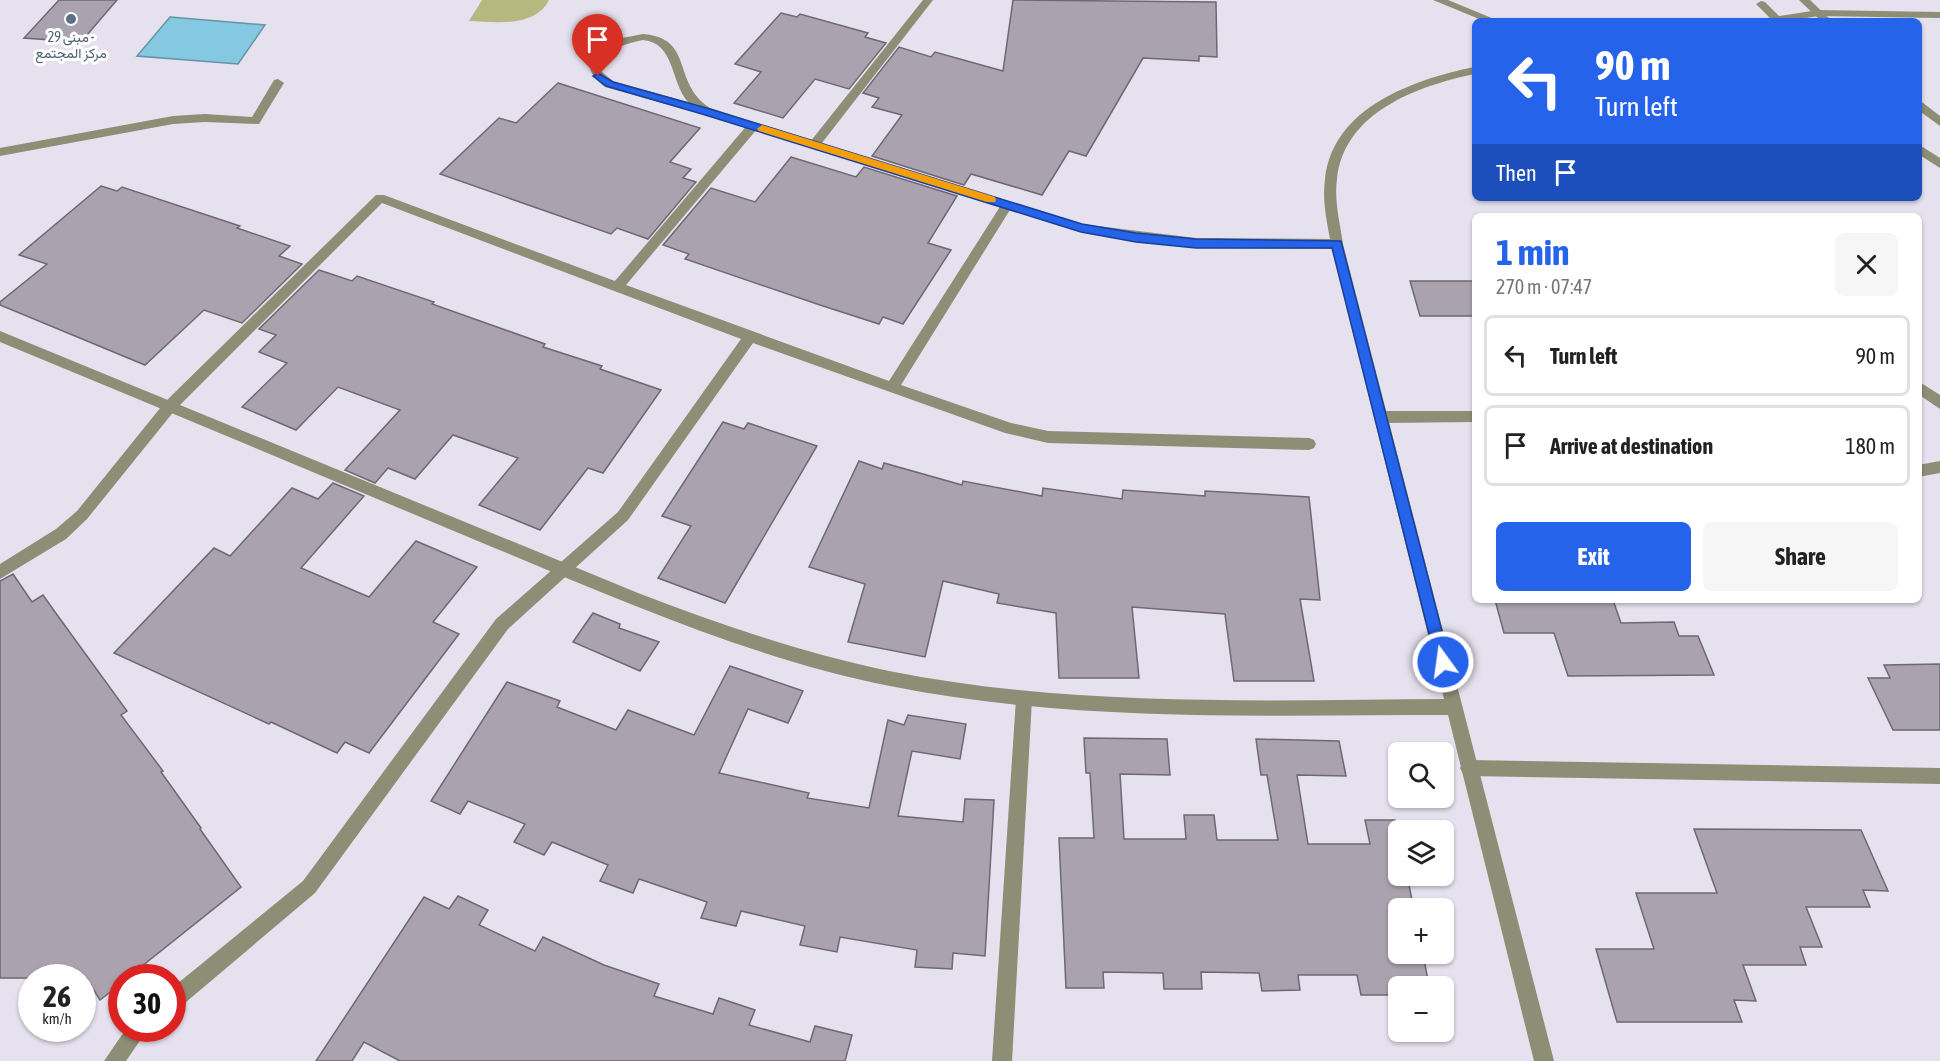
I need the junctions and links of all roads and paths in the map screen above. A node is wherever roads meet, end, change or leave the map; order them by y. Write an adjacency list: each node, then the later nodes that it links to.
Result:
1 (928, 0): 19 (street)
2 (1438, 0): 5 (street)
3 (1804, 0): 6 (street)
4 (1761, 4): 10 (street)
5 (1464, 10): 8 (street); 9 (street)
6 (1818, 12): 7 (street); 11 (street); 12 (street)
7 (1940, 15)
8 (1478, 18)
9 (1486, 18)
10 (1772, 18)
11 (1785, 18)
12 (1824, 18)
13 (1472, 70): 24 (street)
14 (278, 83): 21 (street)
15 (1922, 106): 17 (street)
16 (706, 111): 16 (street); 18 (street)
17 (1940, 122)
18 (753, 126): 19 (street); 25 (street)
19 (814, 145): 23 (street)
20 (1922, 151): 22 (street)
21 (0, 152)
22 (1940, 164)
23 (1007, 205): 24 (street); 28 (street)
24 (1337, 244): 32 (street)
25 (617, 288): 27 (street); 31 (street)
26 (0, 336): 31 (street)
27 (750, 337): 28 (street); 37 (street)
28 (892, 387): 34 (street)
29 (1922, 389): 30 (street)
30 (1940, 403)
31 (170, 406): 37 (street); 38 (street)
32 (1382, 417): 33 (street); 40 (street)
33 (1472, 417)
34 (1309, 444)
35 (1940, 467): 36 (street)
36 (1922, 470)
37 (563, 570): 39 (street); 43 (street)
38 (0, 572)
39 (1024, 699): 40 (street); 46 (street)
40 (1454, 707): 41 (street)
41 (1469, 768): 42 (street); 47 (street)
42 (1940, 776)
43 (186, 989)
44 (128, 1042): 45 (street)
45 (114, 1061)
46 (1002, 1061)
47 (1544, 1061)

